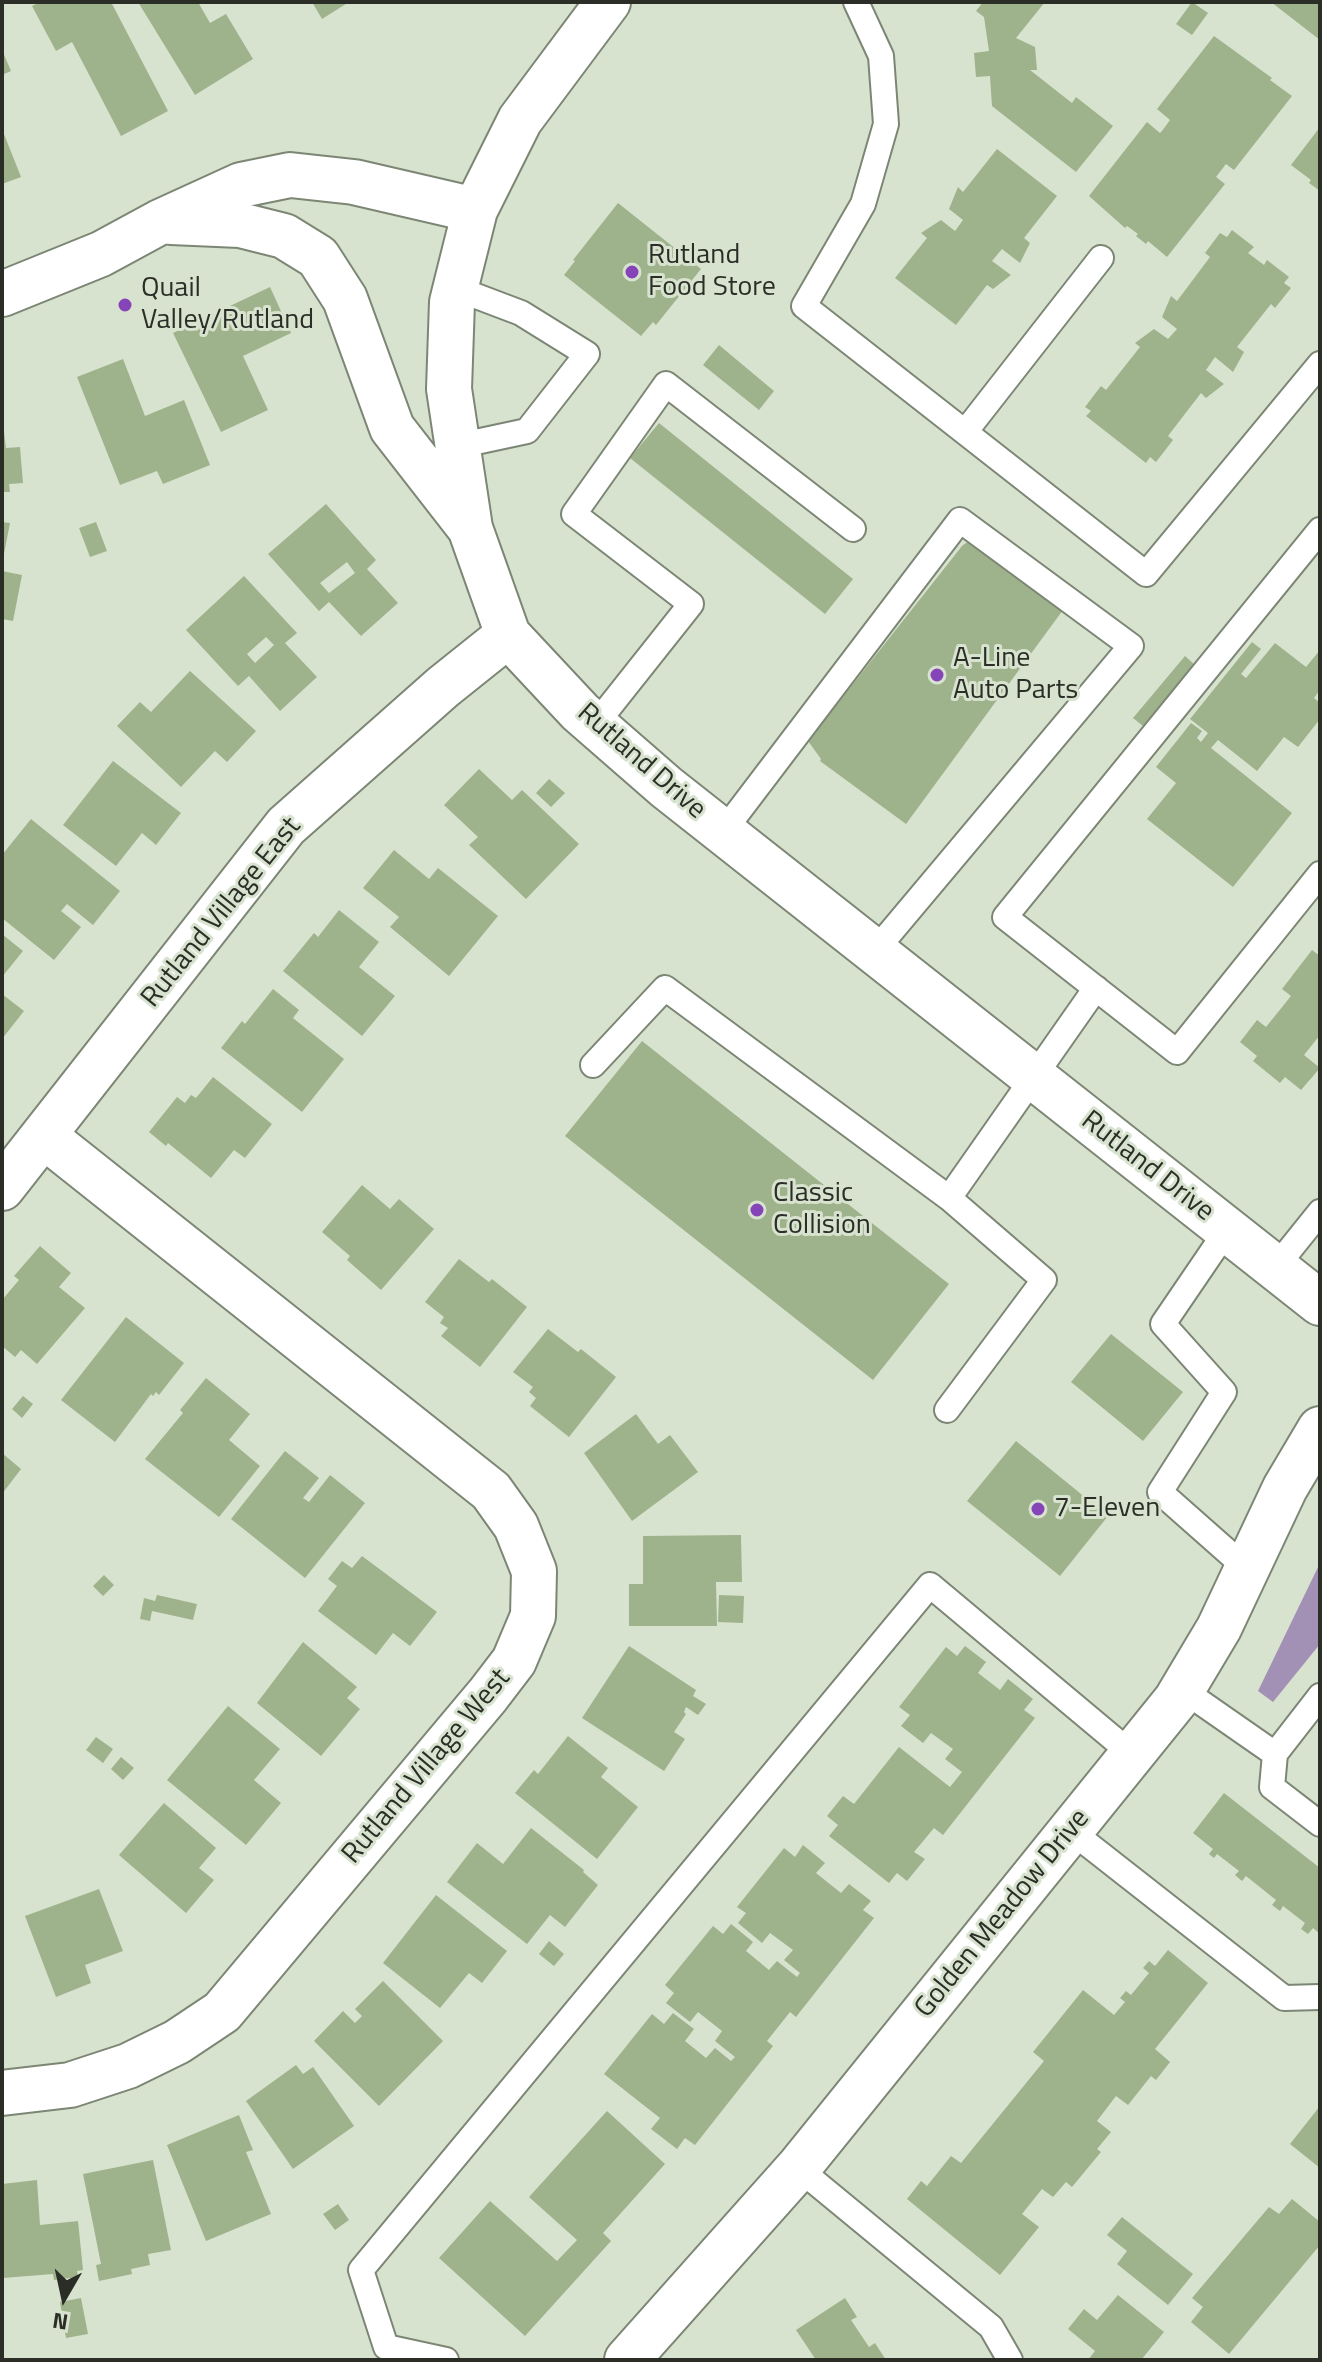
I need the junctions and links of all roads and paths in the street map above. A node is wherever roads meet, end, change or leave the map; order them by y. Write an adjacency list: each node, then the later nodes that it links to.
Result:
1 (608, 2): 3 (street, Rutland Drive)
2 (856, 2): 9 (lane)
3 (475, 210): 4 (street); 6 (street, Rutland Drive)
4 (160, 222): 7 (street); 11 (street)
5 (1101, 258): 9 (lane)
6 (455, 288): 10 (street, Rutland Drive); 10 (lane)
7 (2, 294)
8 (1320, 364): 9 (lane)
9 (965, 432)
10 (457, 446): 11 (street, Rutland Drive)
11 (470, 528): 14 (street, Rutland Drive)
12 (853, 529): 15 (lane)
13 (1320, 530): 19 (lane)
14 (508, 635): 15 (street, Rutland Drive); 22 (street, Rutland Village East)
15 (595, 725): 16 (street, Rutland Drive)
16 (723, 832): 18 (street, Rutland Drive); 18 (lane)
17 (1320, 874): 19 (lane)
18 (874, 952): 21 (street, Rutland Drive)
19 (1096, 988): 21 (lane)
20 (593, 1065): 24 (lane)
21 (1034, 1078): 24 (lane); 26 (street, Rutland Drive)
22 (44, 1136): 23 (street, Rutland Village East); 39 (street, Rutland Village West)
23 (2, 1188)
24 (949, 1198): 29 (lane)
25 (1320, 1212): 27 (lane)
26 (1227, 1230): 27 (street, Rutland Drive); 31 (lane)
27 (1275, 1268): 28 (street, Rutland Drive)
28 (1320, 1303)
29 (947, 1410)
30 (1320, 1429): 31 (street, Golden Meadow Drive)
31 (1246, 1568): 32 (street, Golden Meadow Drive)
32 (1183, 1690): 34 (lane); 35 (street, Golden Meadow Drive)
33 (1320, 1696): 34 (lane)
34 (1275, 1754): 36 (lane)
35 (1133, 1755): 37 (street, Golden Meadow Drive); 41 (lane)
36 (1320, 1824)
37 (1071, 1831): 38 (lane); 40 (street, Golden Meadow Drive)
38 (1320, 1997)
39 (2, 2093)
40 (798, 2168): 42 (street, Golden Meadow Drive); 43 (lane)
41 (446, 2360)
42 (627, 2360)
43 (1010, 2360)

